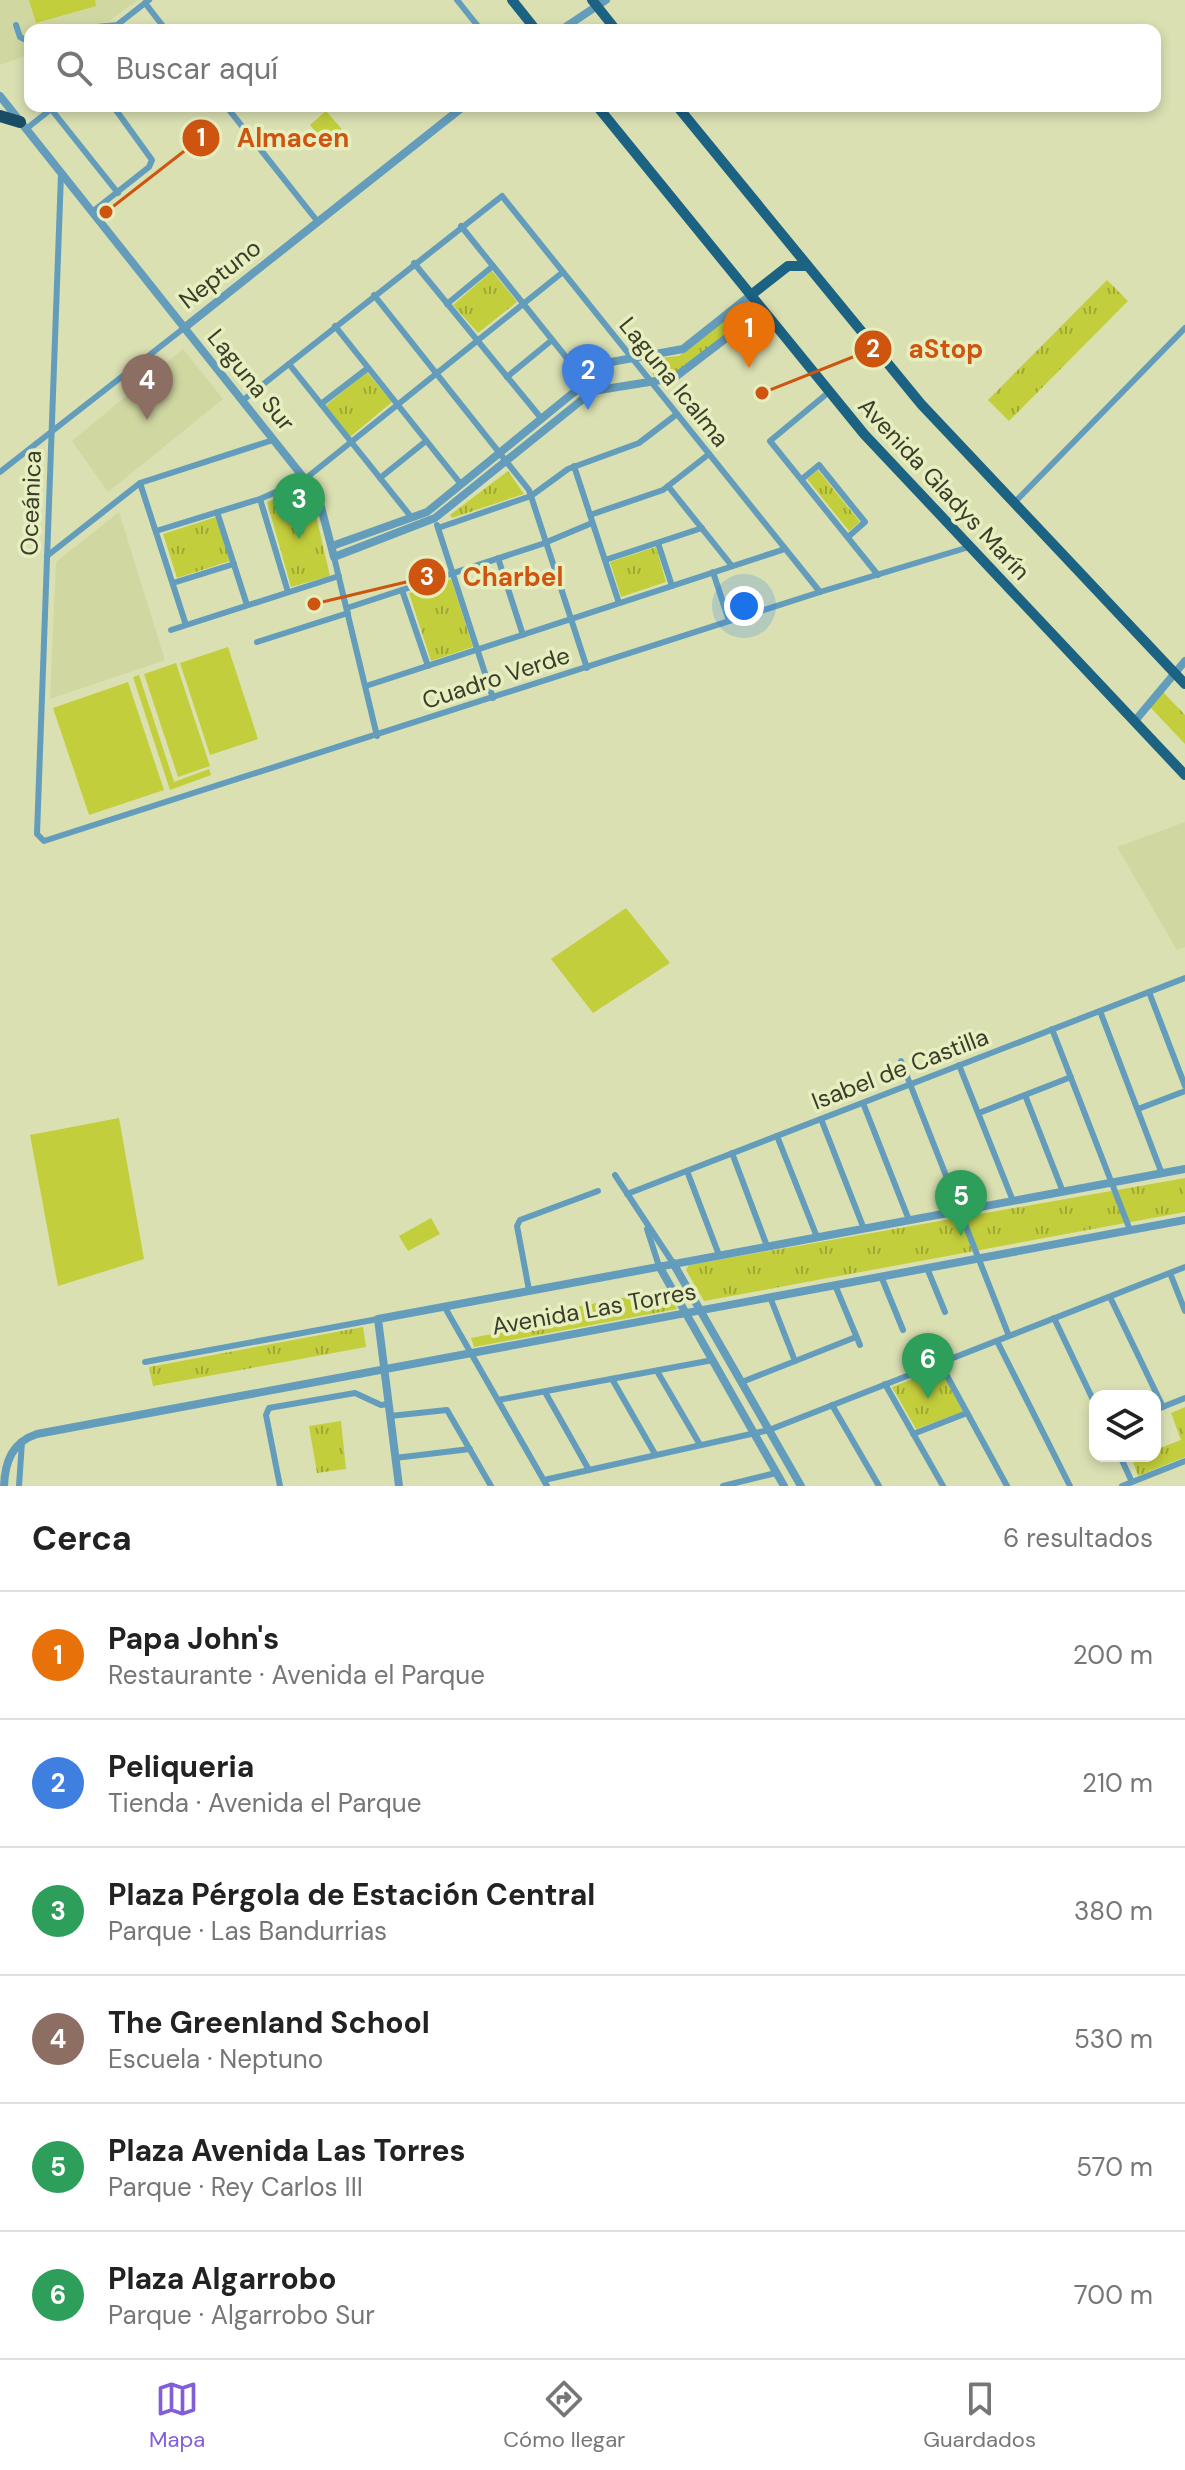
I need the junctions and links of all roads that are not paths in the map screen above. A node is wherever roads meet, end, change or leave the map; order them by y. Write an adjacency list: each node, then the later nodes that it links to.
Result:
1 (457, 0): 7 (street)
2 (512, 0): 8 (main road)
3 (147, 2): 5 (street); 6 (street)
4 (598, 2): 9 (street); 10 (main road)
5 (118, 24)
6 (162, 24)
7 (476, 24)
8 (531, 24)
9 (569, 24)
10 (612, 24)
11 (16, 25): 12 (street)
12 (24, 39)
13 (0, 96): 22 (street, Laguna Sur)
14 (46, 112): 22 (street)
15 (56, 112): 24 (street)
16 (117, 112): 24 (street)
17 (231, 112): 26 (street)
18 (457, 112): 26 (street, Neptuno)
19 (602, 112): 33 (main road, Avenida Gladys Marín)
20 (682, 112): 30 (main road, Avenida Gladys Marín)
21 (0, 116): 22 (highway)
22 (23, 126): 23 (street, Laguna Sur)
23 (61, 174): 25 (street, Laguna Sur); 55 (street, Oceánica)
24 (118, 193): 25 (street)
25 (91, 212): 38 (street, Laguna Sur)
26 (318, 223): 38 (street, Neptuno)
27 (461, 226): 28 (street); 29 (street); 31 (street, Laguna Icalma)
28 (414, 263): 32 (street); 34 (street)
29 (493, 266): 34 (street); 35 (street)
30 (806, 266): 33 (main road); 72 (main road, Avenida Gladys Marín)
31 (563, 272): 35 (street); 42 (street, Laguna Icalma)
32 (374, 295): 37 (street); 45 (street)
33 (751, 295): 36 (main road, Avenida Gladys Marín); 42 (street)
34 (447, 304): 40 (street)
35 (523, 304): 40 (street); 41 (street)
36 (763, 310): 48 (street); 49 (main road, Avenida Gladys Marín)
37 (335, 326): 43 (street); 44 (street)
38 (184, 328): 50 (street, Laguna Sur); 55 (street, Neptuno)
39 (1185, 328): 72 (street)
40 (478, 340): 45 (street); 46 (street)
41 (552, 340): 46 (street); 47 (street)
42 (631, 357): 47 (street); 48 (street, Laguna Icalma)
43 (289, 364): 50 (street); 51 (street)
44 (368, 368): 51 (street); 52 (street)
45 (437, 373): 52 (street); 59 (street)
46 (507, 377): 54 (street)
47 (586, 382): 54 (street)
48 (652, 383): 53 (street, Laguna Icalma); 61 (street)
49 (829, 392): 66 (street); 86 (main road, Avenida Gladys Marín)
50 (242, 401): 56 (street, Laguna Sur)
51 (321, 404): 58 (street)
52 (397, 405): 57 (street); 58 (street)
53 (677, 414): 60 (street, Laguna Icalma); 62 (street)
54 (541, 418): 59 (street)
55 (52, 430): 63 (street, Neptuno); 88 (street, Oceánica)
56 (273, 440): 65 (street, Laguna Sur); 67 (street)
57 (426, 441): 64 (street); 68 (street)
58 (351, 442): 64 (street); 65 (street)
59 (500, 451): 61 (street); 68 (street)
60 (709, 454): 69 (street); 87 (street, Laguna Icalma)
61 (507, 460): 70 (street); 75 (street)
62 (574, 466): 70 (street); 74 (street)
63 (0, 472)
64 (380, 478): 76 (street)
65 (305, 479): 71 (street); 85 (street, Laguna Sur)
66 (802, 479): 82 (street); 82 (street)
67 (140, 483): 81 (street); 88 (street)
68 (460, 483): 76 (street)
69 (668, 486): 74 (street); 80 (street)
70 (531, 496): 79 (street); 83 (street)
71 (260, 499): 73 (street); 101 (street)
72 (1013, 503): 116 (main road, Avenida Gladys Marín)
73 (217, 512): 81 (street); 92 (street)
74 (590, 515): 77 (street)
75 (435, 518): 78 (street); 79 (street)
76 (413, 519): 78 (street); 85 (street)
77 (592, 523): 83 (street); 91 (street)
78 (420, 527): 89 (street)
79 (438, 528): 95 (street)
80 (702, 528): 84 (street); 93 (street)
81 (156, 531): 98 (street)
82 (848, 537): 96 (street)
83 (546, 541): 90 (street); 106 (street)
84 (658, 543): 91 (street); 99 (street)
85 (332, 546): 89 (street, Laguna Sur)
86 (969, 547): 96 (street, Cuadro Verde); 120 (main road, Avenida Gladys Marín)
87 (785, 549): 93 (street); 102 (street, Laguna Icalma)
88 (47, 556): 123 (street, Oceánica)
89 (334, 557): 97 (street, Laguna Sur)
90 (498, 558): 95 (street); 110 (street)
91 (605, 560): 103 (street)
92 (234, 564): 98 (street); 104 (street)
93 (732, 566): 94 (street)
94 (713, 572): 99 (street); 107 (street)
95 (453, 573): 100 (street); 112 (street)
96 (878, 575): 102 (street, Cuadro Verde)
97 (339, 576): 101 (street); 105 (street, Laguna Sur)
98 (173, 583): 108 (street)
99 (672, 586): 103 (street)
100 (402, 590): 105 (street); 114 (street)
101 (288, 592): 104 (street)
102 (820, 592): 107 (street, Cuadro Verde)
103 (619, 603): 106 (street)
104 (247, 605): 108 (street)
105 (347, 611): 111 (street); 118 (street, Laguna Sur)
106 (571, 619): 110 (street); 115 (street)
107 (729, 621): 115 (street, Cuadro Verde)
108 (186, 625): 109 (street)
109 (171, 630)
110 (523, 635): 112 (street)
111 (257, 642)
112 (477, 650): 114 (street); 119 (street)
113 (1185, 661): 116 (street)
114 (428, 666): 118 (street)
115 (587, 668): 119 (street, Cuadro Verde)
116 (1175, 673): 117 (main road, Avenida Gladys Marín); 120 (street)
117 (1185, 684)
118 (366, 686): 121 (street, Laguna Sur)
119 (493, 698): 121 (street, Cuadro Verde)
120 (1134, 722): 122 (main road, Avenida Gladys Marín)
121 (377, 736): 123 (street, Cuadro Verde)
122 (1185, 775)
123 (37, 834)
124 (1185, 978): 125 (street, Isabel de Castilla)
125 (1149, 992): 126 (street, Isabel de Castilla); 132 (street)
126 (1100, 1011): 127 (street, Isabel de Castilla); 135 (street)
127 (1052, 1029): 129 (street, Isabel de Castilla); 130 (street)
128 (901, 1061): 131 (street)
129 (959, 1065): 131 (street, Isabel de Castilla); 136 (street)
130 (1071, 1077): 133 (street); 144 (street)
131 (910, 1084): 134 (street, Isabel de Castilla); 149 (street)
132 (1185, 1088): 135 (street)
133 (1025, 1095): 136 (street); 146 (street)
134 (863, 1103): 137 (street, Isabel de Castilla); 151 (street)
135 (1138, 1109): 142 (street)
136 (979, 1113): 148 (street)
137 (821, 1119): 138 (street, Isabel de Castilla); 153 (street)
138 (777, 1136): 139 (street, Isabel de Castilla); 155 (street)
139 (732, 1153): 141 (street, Isabel de Castilla); 156 (street)
140 (1185, 1169): 142 (street, Avenida Las Torres)
141 (687, 1171): 147 (street, Isabel de Castilla); 157 (street)
142 (1162, 1174): 144 (street, Avenida Las Torres)
143 (615, 1175): 147 (street)
144 (1112, 1183): 146 (street, Avenida Las Torres); 154 (street)
145 (598, 1191): 166 (street)
146 (1063, 1192): 148 (street, Avenida Las Torres)
147 (627, 1194): 150 (street)
148 (1013, 1201): 149 (street, Avenida Las Torres)
149 (960, 1211): 151 (street, Avenida Las Torres); 158 (street)
150 (643, 1218): 159 (street); 160 (street)
151 (909, 1220): 153 (street, Avenida Las Torres)
152 (1185, 1220): 154 (street, Avenida Las Torres)
153 (864, 1229): 155 (street, Avenida Las Torres)
154 (1130, 1230): 158 (street, Avenida Las Torres)
155 (817, 1237): 156 (street, Avenida Las Torres)
156 (767, 1246): 157 (street, Avenida Las Torres)
157 (719, 1255): 159 (street, Avenida Las Torres)
158 (978, 1258): 162 (street, Avenida Las Torres); 177 (street)
159 (673, 1263): 160 (street, Avenida Las Torres); 170 (street)
160 (659, 1266): 166 (street, Avenida Las Torres); 173 (street)
161 (1185, 1267): 163 (street)
162 (927, 1268): 164 (street, Avenida Las Torres); 172 (street)
163 (1170, 1273): 168 (street); 171 (street)
164 (881, 1276): 165 (street, Avenida Las Torres); 176 (street)
165 (835, 1285): 167 (street, Avenida Las Torres); 178 (street)
166 (529, 1290): 169 (street, Avenida Las Torres)
167 (770, 1297): 170 (street, Avenida Las Torres); 183 (street)
168 (1110, 1297): 174 (street); 191 (street)
169 (444, 1306): 175 (street, Avenida Las Torres); 181 (street)
170 (702, 1310): 173 (street, Avenida Las Torres); 189 (street)
171 (1185, 1311)
172 (945, 1312)
173 (685, 1313): 181 (street, Avenida Las Torres); 182 (street)
174 (1054, 1318): 177 (street); 192 (street)
175 (378, 1319): 184 (street, Avenida Las Torres); 186 (street)
176 (903, 1330)
177 (1009, 1336): 179 (street)
178 (856, 1337): 180 (street); 183 (street)
179 (997, 1341): 185 (street); 226 (street)
180 (860, 1345)
181 (470, 1352): 186 (street, Avenida Las Torres); 195 (street)
182 (713, 1360): 187 (street); 202 (street)
183 (795, 1361): 189 (street)
184 (145, 1362)
185 (940, 1363): 190 (street); 199 (street)
186 (385, 1368): 196 (street); 204 (street, Avenida Las Torres)
187 (657, 1371): 188 (street); 205 (street)
188 (612, 1379): 193 (street); 207 (street)
189 (742, 1382): 201 (street)
190 (885, 1384): 197 (street); 203 (street)
191 (1151, 1390)
192 (1089, 1391)
193 (545, 1392): 195 (street); 211 (street)
194 (1185, 1398): 198 (street)
195 (498, 1400): 214 (street)
196 (389, 1404): 200 (street); 217 (street)
197 (832, 1405): 201 (street); 223 (street)
198 (1161, 1407)
199 (967, 1413): 203 (street); 225 (street)
200 (390, 1416): 206 (street); 208 (street)
201 (769, 1430): 202 (street); 222 (street)
202 (754, 1433): 205 (street); 212 (street)
203 (913, 1434): 224 (street)
204 (22, 1441): 215 (street, Avenida Las Torres); 216 (street)
205 (699, 1443): 207 (street)
206 (470, 1449): 208 (street); 219 (street)
207 (655, 1454): 211 (street)
208 (395, 1458): 218 (street)
209 (1185, 1461): 213 (street)
210 (1123, 1462): 213 (street)
211 (589, 1470): 214 (street)
212 (776, 1473): 220 (street); 221 (street)
213 (1132, 1482): 227 (street)
214 (545, 1483)
215 (4, 1486)
216 (19, 1486)
217 (280, 1486)
218 (399, 1486)
219 (491, 1486)
220 (723, 1486)
221 (784, 1486)
222 (801, 1486)
223 (879, 1486)
224 (943, 1486)
225 (1007, 1486)
226 (1070, 1486)
227 (1122, 1486)

